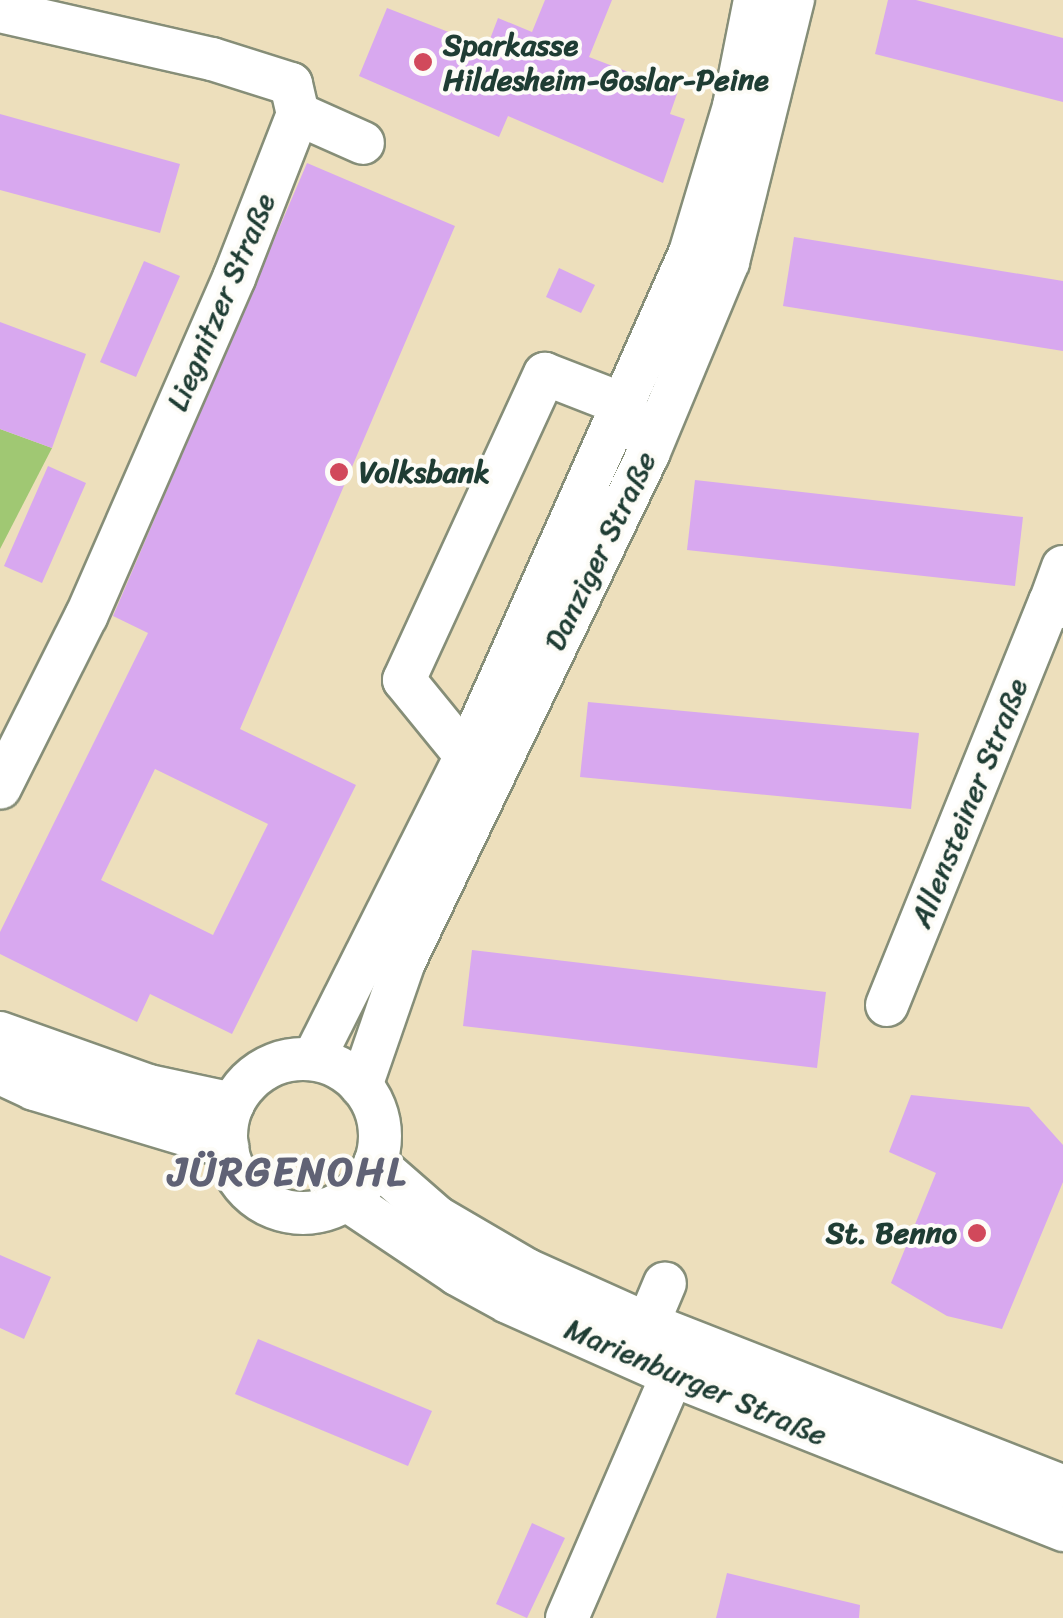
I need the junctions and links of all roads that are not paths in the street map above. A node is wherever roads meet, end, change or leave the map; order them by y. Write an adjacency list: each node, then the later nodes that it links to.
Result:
1 (755, 0): 6 (street, Danziger Straße)
2 (793, 0): 7 (street, Danziger Straße)
3 (0, 12): 4 (street)
4 (298, 114): 5 (street); 10 (street, Liegnitzer Straße)
5 (362, 143)
6 (626, 406): 7 (street); 9 (street, Danziger Straße); 9 (street)
7 (648, 454): 15 (street, Danziger Straße)
8 (1059, 592): 11 (street, Allensteiner Straße)
9 (466, 756): 13 (street, Danziger Straße)
10 (0, 788)
11 (887, 1005)
12 (0, 1033): 16 (street)
13 (314, 1058): 15 (street); 16 (street)
14 (0, 1073): 17 (street)
15 (361, 1086): 18 (street)
16 (233, 1104): 17 (street)
17 (227, 1147): 19 (street)
18 (375, 1163): 19 (street); 21 (street, Marienburger Straße)
19 (347, 1200): 21 (street, Marienburger Straße)
20 (665, 1283): 21 (street)
21 (660, 1349): 22 (street, Marienburger Straße); 23 (street, Marienburger Straße); 24 (street)
22 (1063, 1486)
23 (1063, 1530)
24 (567, 1618)

